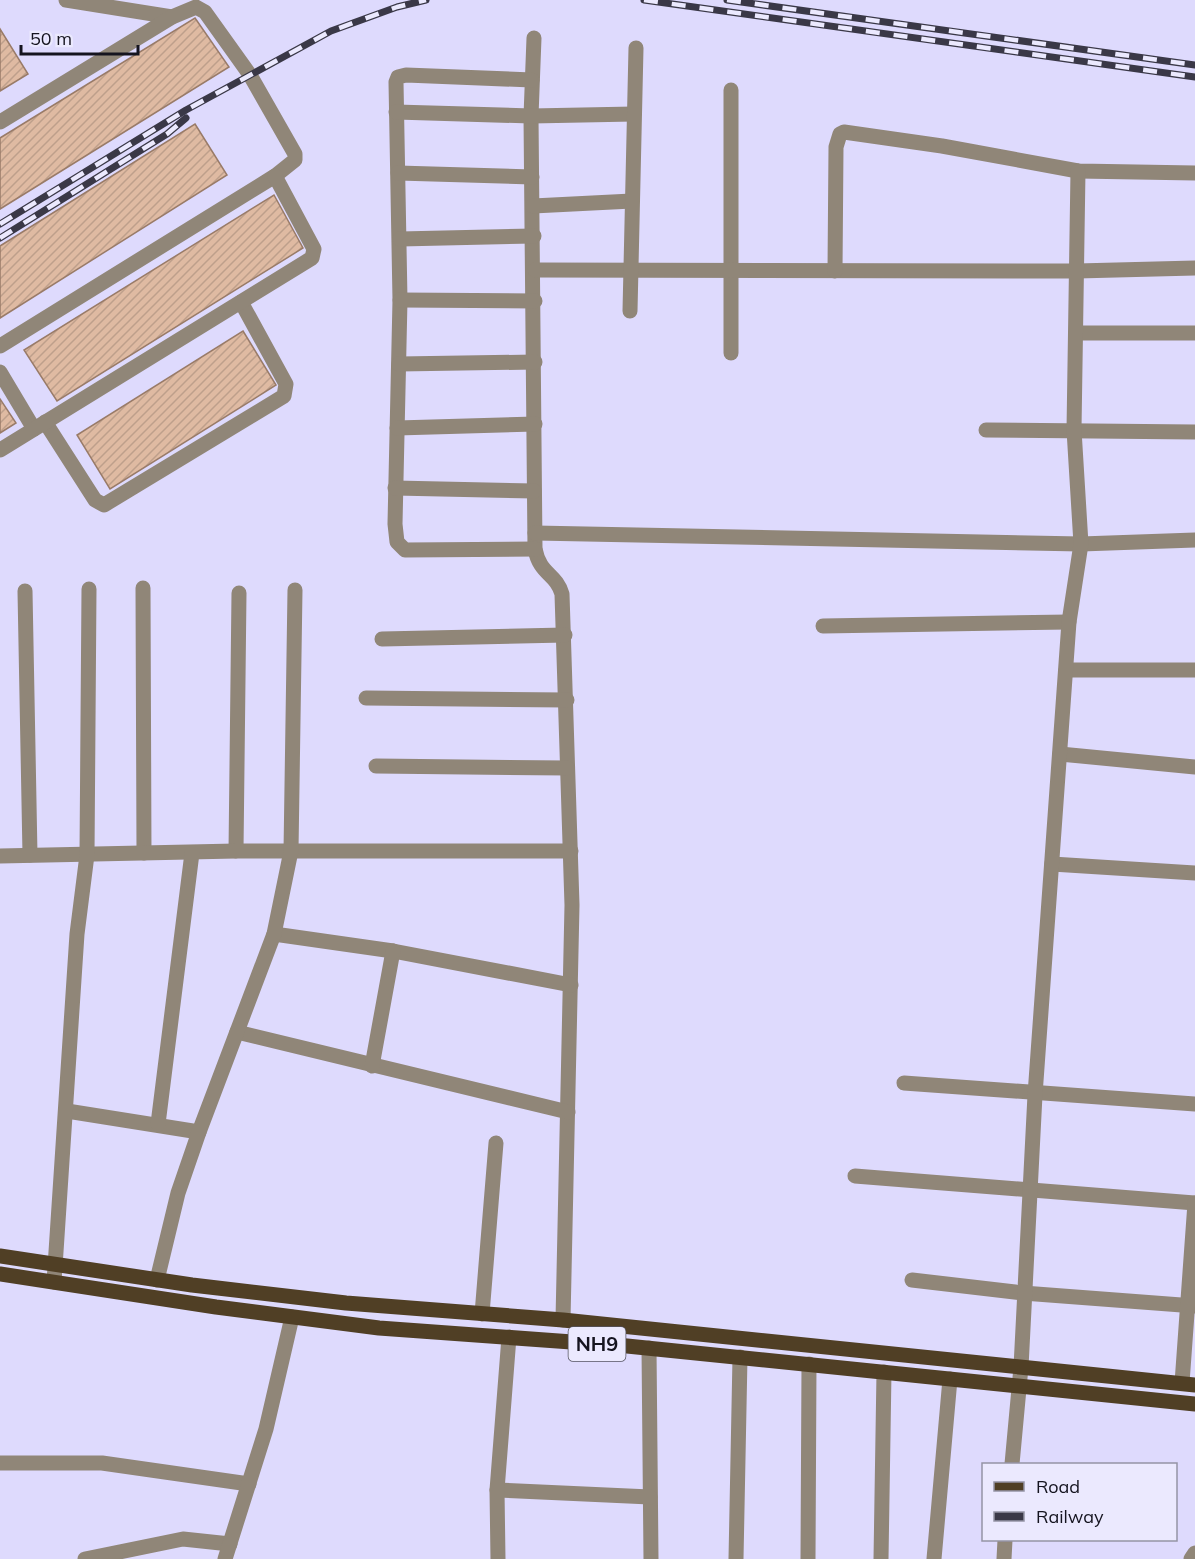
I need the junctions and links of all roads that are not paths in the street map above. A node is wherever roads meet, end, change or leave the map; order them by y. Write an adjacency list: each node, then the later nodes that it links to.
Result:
1 (66, 0): 2 (street)
2 (171, 17): 10 (street); 14 (street)
3 (534, 38): 5 (street)
4 (636, 48): 8 (street)
5 (532, 80): 7 (street); 9 (street)
6 (731, 90): 20 (street)
7 (396, 112): 9 (street); 12 (street)
8 (634, 114): 9 (street); 16 (street)
9 (531, 116): 15 (street)
10 (0, 122)
11 (1078, 171): 13 (street); 24 (street); 25 (street)
12 (398, 173): 15 (street); 19 (street)
13 (1195, 173)
14 (275, 176): 28 (street); 32 (street)
15 (532, 177): 17 (street)
16 (633, 201): 17 (street); 23 (street)
17 (533, 206): 18 (street)
18 (534, 236): 19 (street); 22 (street)
19 (400, 239): 26 (street)
20 (732, 268): 23 (street); 24 (street); 33 (street)
21 (1195, 268): 25 (street)
22 (535, 270): 23 (street); 27 (street)
23 (631, 270): 29 (street)
24 (835, 271): 25 (street)
25 (1077, 271): 30 (street)
26 (400, 300): 27 (street); 35 (street)
27 (535, 301): 34 (street)
28 (241, 302): 38 (street); 38 (street)
29 (630, 311)
30 (1076, 333): 31 (street); 41 (street)
31 (1195, 333)
32 (0, 346)
33 (731, 352)
34 (535, 362): 35 (street); 37 (street)
35 (399, 364): 39 (street)
36 (0, 372): 38 (street)
37 (535, 424): 39 (street); 45 (street)
38 (40, 425): 43 (street)
39 (397, 428): 44 (street)
40 (986, 430): 41 (street)
41 (1074, 430): 42 (street); 48 (street)
42 (1195, 432)
43 (0, 450)
44 (395, 488): 45 (street); 47 (street)
45 (534, 491): 47 (street)
46 (1195, 540): 48 (street)
47 (535, 541): 48 (street); 56 (street)
48 (1081, 544): 54 (street)
49 (143, 588): 69 (street)
50 (89, 589): 72 (street)
51 (295, 590): 67 (street)
52 (25, 591): 71 (street)
53 (239, 593): 66 (street)
54 (1069, 622): 55 (street); 58 (street)
55 (824, 626)
56 (565, 635): 57 (street); 61 (street)
57 (382, 639)
58 (1066, 670): 59 (street); 62 (street)
59 (1195, 670)
60 (366, 698): 61 (street)
61 (567, 700): 65 (street)
62 (1060, 754): 64 (street); 74 (street)
63 (376, 766): 65 (street)
64 (1195, 767)
65 (567, 768): 68 (street)
66 (236, 851): 67 (street); 70 (street)
67 (291, 851): 68 (street); 76 (street)
68 (571, 851): 78 (street)
69 (144, 853): 70 (street); 72 (street)
70 (192, 853): 86 (street)
71 (30, 855): 72 (street); 73 (street)
72 (87, 855): 84 (street)
73 (0, 856)
74 (1052, 864): 75 (street); 82 (street)
75 (1195, 873)
76 (274, 934): 77 (street); 79 (street)
77 (393, 951): 78 (street); 80 (street)
78 (571, 985): 85 (street)
79 (237, 1032): 80 (street); 87 (street)
80 (372, 1066): 85 (street)
81 (904, 1083): 82 (street)
82 (1035, 1095): 83 (street); 90 (street)
83 (1195, 1104)
84 (67, 1111): 86 (street); 93 (street)
85 (568, 1112): 102 (street)
86 (158, 1125): 87 (street)
87 (199, 1132): 95 (street)
88 (496, 1143): 100 (street)
89 (855, 1176): 90 (street)
90 (1029, 1190): 91 (street); 98 (street)
91 (1195, 1203): 99 (street)
92 (0, 1256): 93 (main road, NH9)
93 (56, 1265): 95 (main road, NH9); 97 (street)
94 (0, 1274): 97 (main road, NH9)
95 (156, 1280): 100 (main road, NH9)
96 (912, 1280): 98 (street)
97 (54, 1282): 101 (main road, NH9)
98 (1023, 1293): 99 (street); 107 (street)
99 (1192, 1306): 110 (street)
100 (482, 1314): 102 (main road, NH9)
101 (292, 1317): 103 (main road, NH9); 115 (street)
102 (562, 1320): 107 (main road, NH9)
103 (509, 1337): 104 (main road, NH9); 116 (street)
104 (649, 1348): 105 (main road, NH9); 117 (street)
105 (740, 1357): 106 (main road, NH9); 125 (street)
106 (809, 1364): 108 (main road, NH9); 126 (street)
107 (1021, 1367): 110 (main road, NH9); 111 (street)
108 (884, 1372): 109 (main road, NH9); 127 (street)
109 (950, 1379): 111 (main road, NH9); 128 (street)
110 (1189, 1384)
111 (1019, 1386): 112 (main road, NH9); 114 (street)
112 (1195, 1404)
113 (0, 1463): 115 (street)
114 (1012, 1463)
115 (249, 1484): 119 (street)
116 (497, 1490): 117 (street); 123 (street)
117 (650, 1497): 124 (street)
118 (1005, 1541): 129 (street)
119 (230, 1544): 121 (street); 122 (street)
120 (1195, 1553): 130 (street)
121 (85, 1559)
122 (225, 1559)
123 (498, 1559)
124 (651, 1559)
125 (736, 1559)
126 (808, 1559)
127 (881, 1559)
128 (934, 1559)
129 (1004, 1559)
130 (1191, 1559)

